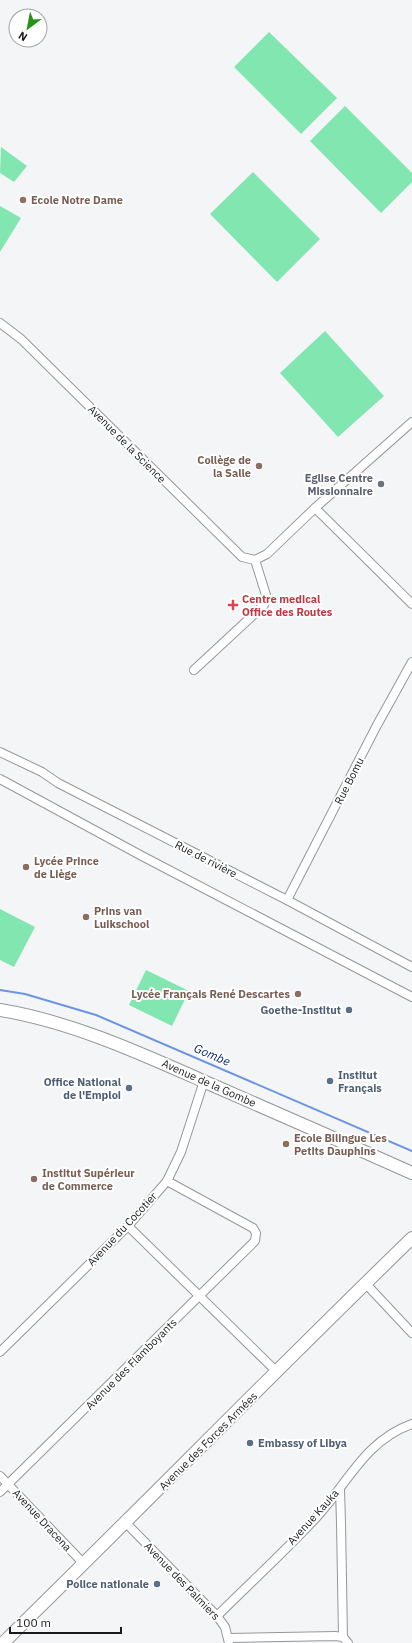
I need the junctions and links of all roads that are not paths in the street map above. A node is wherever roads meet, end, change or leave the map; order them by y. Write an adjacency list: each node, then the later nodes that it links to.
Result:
1 (0, 322): 4 (street, Avenue de la Science)
2 (412, 422): 3 (street)
3 (314, 508): 4 (street); 5 (street)
4 (255, 560): 7 (street)
5 (412, 604)
6 (412, 662): 10 (street, Rue Bomu)
7 (194, 670)
8 (0, 752): 10 (street, Rue de rivière)
9 (0, 779): 12 (street)
10 (287, 900): 11 (street, Rue de rivière)
11 (412, 967)
12 (412, 997)
13 (0, 1010): 14 (street, Avenue de la Gombe)
14 (204, 1081): 15 (street, Avenue de la Gombe); 16 (street, Avenue du Cocotier)
15 (412, 1173)
16 (167, 1181): 17 (street, Avenue du Cocotier); 20 (street, Avenue des Flamboyants)
17 (128, 1226): 20 (street); 22 (street, Avenue du Cocotier)
18 (412, 1238): 19 (street, Avenue des Forces Armées)
19 (366, 1284): 21 (street); 23 (street, Avenue des Forces Armées)
20 (200, 1296): 23 (street); 26 (street, Avenue des Flamboyants)
21 (412, 1333)
22 (0, 1352)
23 (276, 1371): 29 (street, Avenue des Forces Armées)
24 (412, 1424): 27 (street, Avenue Kauka)
25 (0, 1476): 26 (street, Avenue Dracena)
26 (8, 1484): 28 (street, Avenue des Flamboyants); 30 (street, Avenue Dracena)
27 (340, 1489): 31 (street, Avenue Kauka); 32 (street)
28 (0, 1492)
29 (126, 1523): 30 (street, Avenue des Forces Armées); 31 (street, Avenue des Palmiers)
30 (84, 1564): 34 (street, Avenue des Forces Armées)
31 (217, 1616): 33 (street, Avenue des Palmiers)
32 (346, 1640): 33 (street)
33 (228, 1641)
34 (3, 1643)

